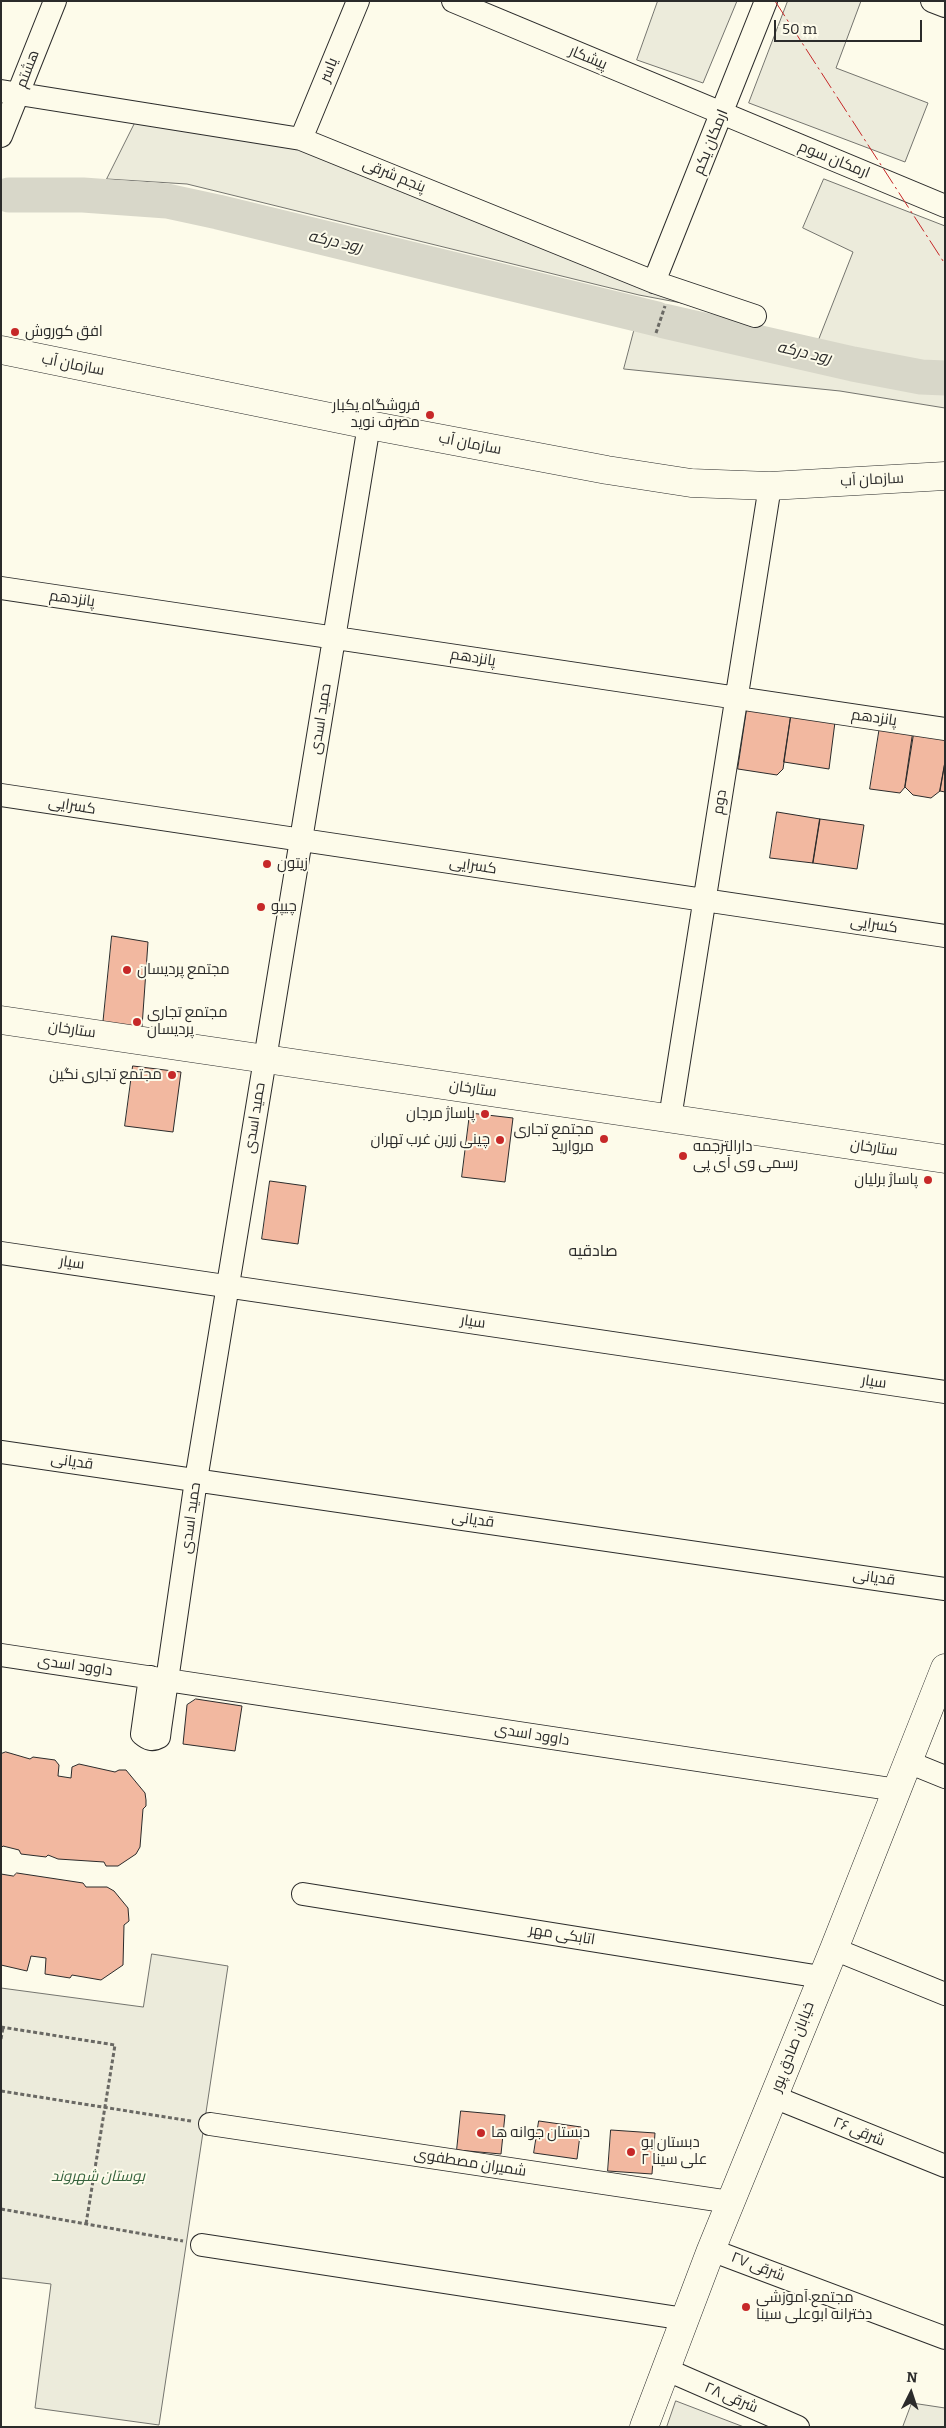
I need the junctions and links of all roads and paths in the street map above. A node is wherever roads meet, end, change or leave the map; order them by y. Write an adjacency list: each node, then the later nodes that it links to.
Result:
1 (55, 1): 7 (street, هشتم)
2 (358, 1): 10 (street, یاسر)
3 (453, 1): 8 (street, پیشکار)
4 (766, 1): 8 (street, ارمکان یکم)
5 (932, 1): 6 (street)
6 (945, 6)
7 (10, 93): 9 (street, هشتم); 10 (street, پنجم شرقی)
8 (722, 115): 11 (street, ارمکان سوم); 12 (street, ارمکان یکم)
9 (1, 136)
10 (301, 139): 12 (street, پنجم شرقی)
11 (945, 206)
12 (654, 282): 14 (street, پنجم شرقی)
13 (666, 303): 15 (path)
14 (755, 316)
15 (656, 334)
16 (1, 350): 17 (main road, سازمان آب)
17 (369, 425): 19 (main road, سازمان آب); 21 (street, حمید اسدی)
18 (945, 476): 19 (main road, سازمان آب)
19 (770, 486): 22 (street, دوم)
20 (1, 588): 21 (street, پانزدهم)
21 (334, 638): 22 (street, پانزدهم); 25 (street, حمید اسدی)
22 (737, 698): 23 (street, پانزدهم); 26 (street, دوم)
23 (945, 729)
24 (1, 795): 25 (street, کسرایی)
25 (300, 840): 26 (street, کسرایی); 29 (street, حمید اسدی)
26 (705, 900): 27 (street, کسرایی); 30 (street, دوم)
27 (945, 936)
28 (1, 1020): 29 (main road, ستارخان)
29 (264, 1059): 30 (main road, ستارخان); 33 (street, حمید اسدی)
30 (670, 1118): 31 (main road, ستارخان)
31 (945, 1159)
32 (1, 1253): 33 (street, سیار)
33 (227, 1286): 34 (street, سیار); 36 (street, حمید اسدی)
34 (945, 1392)
35 (1, 1452): 36 (street, قدیانی)
36 (196, 1480): 37 (street, قدیانی); 40 (street, حمید اسدی)
37 (945, 1588)
38 (1, 1655): 40 (street, داوود اسدی)
39 (945, 1668): 41 (main road, خیابان صادق پور)
40 (159, 1678): 43 (street, داوود اسدی)
41 (908, 1762): 42 (street); 43 (main road, خیابان صادق پور)
42 (945, 1777)
43 (897, 1790): 45 (main road, خیابان صادق پور)
44 (303, 1894): 46 (street, اتابکی مهر)
45 (834, 1949): 46 (main road, خیابان صادق پور); 47 (street)
46 (821, 1977): 51 (main road, خیابان صادق پور)
47 (945, 1994)
48 (2, 2027): 49 (path); 52 (path)
49 (1, 2039)
50 (1, 2091): 52 (path)
51 (774, 2098): 54 (street, ۲۶ شرقی); 55 (main road, خیابان صادق پور)
52 (105, 2108): 53 (path); 57 (path)
53 (210, 2124): 55 (street, شمیران مصطفوی)
54 (945, 2166)
55 (730, 2202): 59 (main road, خیابان صادق پور)
56 (1, 2209): 57 (path)
57 (86, 2224): 58 (path)
58 (202, 2245): 60 (street)
59 (711, 2250): 60 (main road, خیابان صادق پور); 61 (street, ۲۷ شرقی)
60 (685, 2319): 62 (main road, خیابان صادق پور)
61 (945, 2338)
62 (665, 2369): 63 (main road, خیابان صادق پور); 64 (street, ۲۸ شرقی)
63 (644, 2427)
64 (798, 2427)

